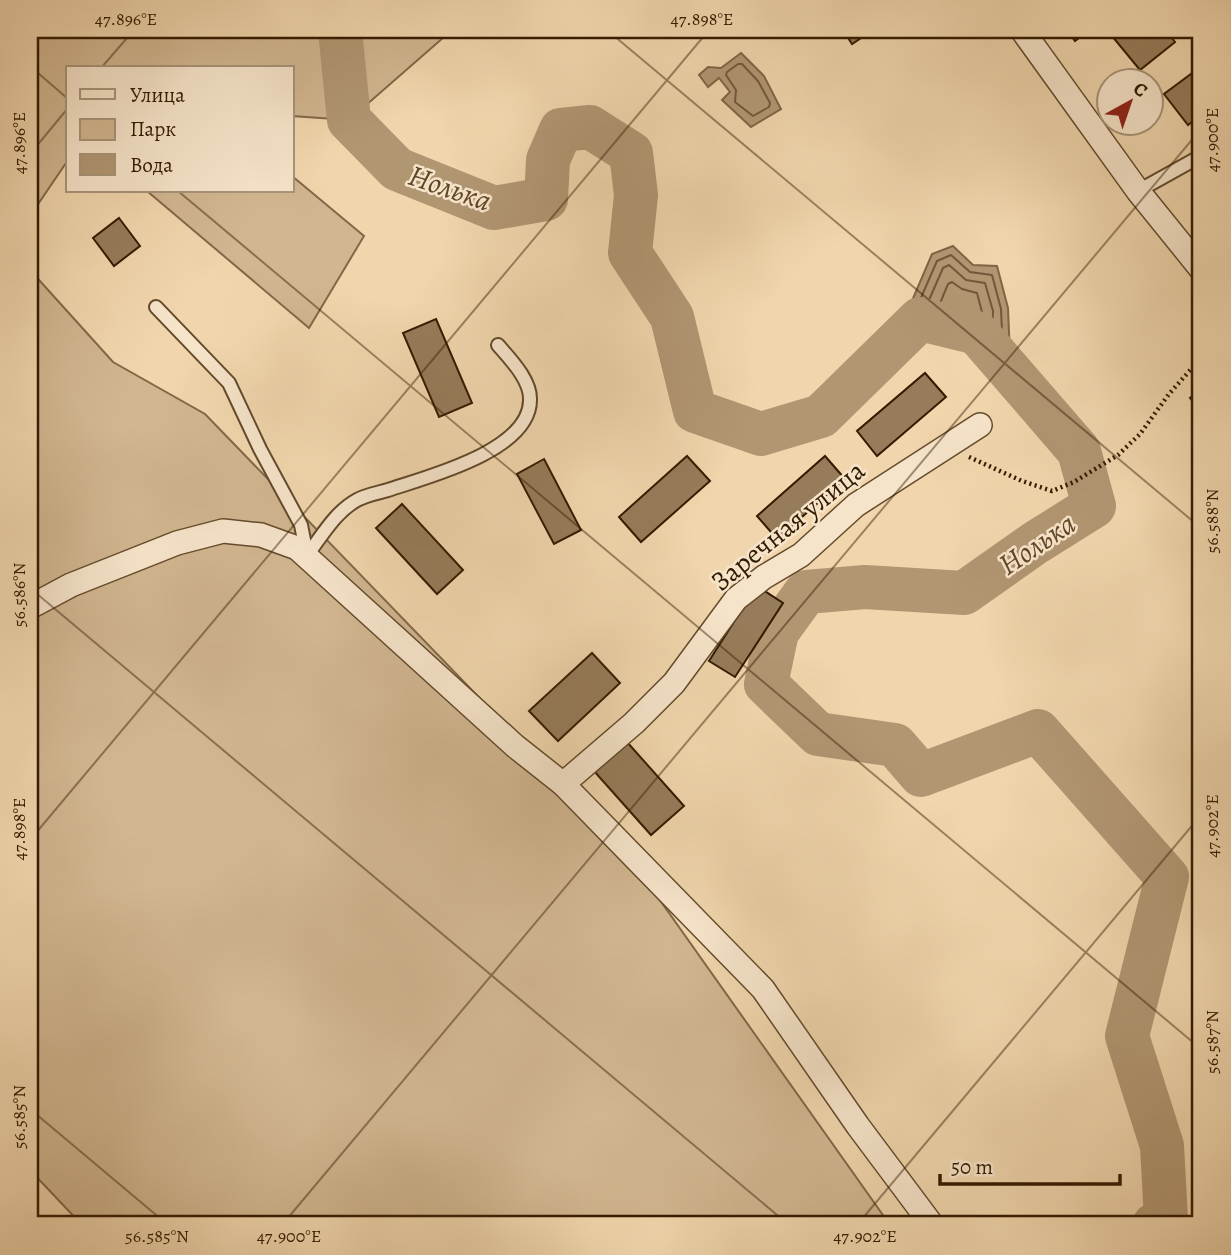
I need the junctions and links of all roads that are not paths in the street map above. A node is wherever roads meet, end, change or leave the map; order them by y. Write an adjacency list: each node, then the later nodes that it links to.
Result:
1 (1022, 30): 3 (street)
2 (1201, 156): 3 (lane)
3 (1138, 191): 4 (street)
4 (1201, 269)
5 (156, 307): 8 (lane)
6 (498, 345): 8 (lane)
7 (980, 425): 10 (street, Заречная улица)
8 (307, 555): 9 (street); 10 (street)
9 (30, 607)
10 (563, 784): 11 (street)
11 (932, 1225)

